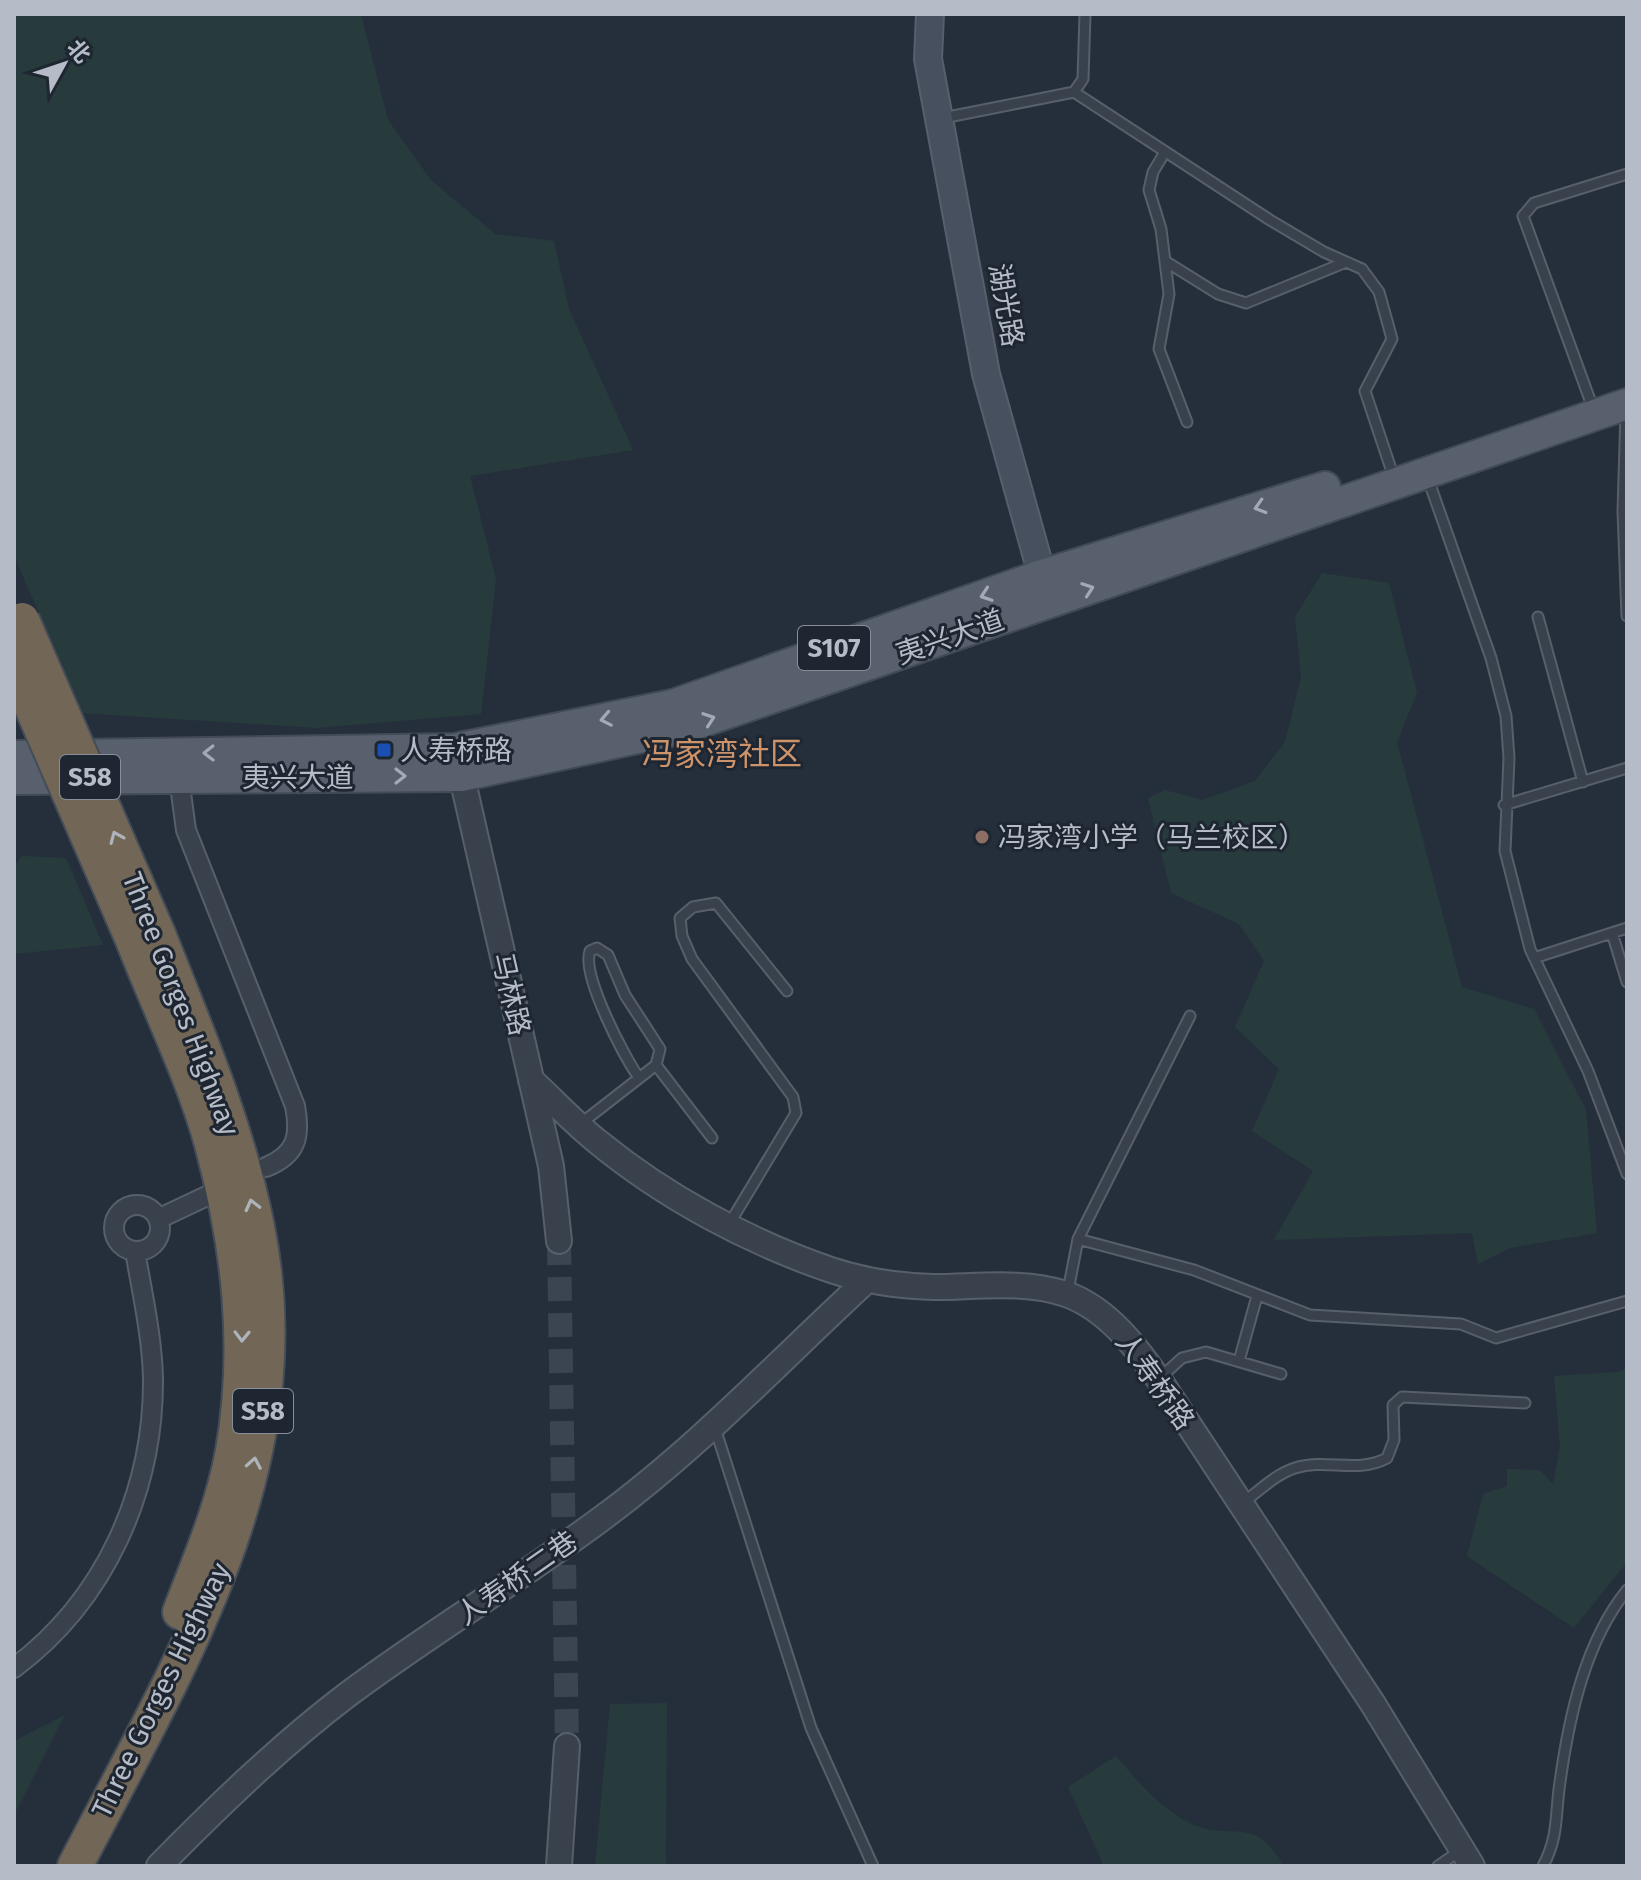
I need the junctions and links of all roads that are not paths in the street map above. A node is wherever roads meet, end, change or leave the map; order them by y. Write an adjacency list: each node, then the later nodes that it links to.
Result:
1 (930, 14): 4 (main road, 湖光路)
2 (1085, 14): 3 (lane)
3 (1074, 92): 4 (lane); 5 (lane)
4 (939, 119): 15 (main road, 湖光路)
5 (1165, 152): 7 (lane); 8 (lane)
6 (1627, 174): 10 (lane)
7 (1165, 261): 8 (lane); 12 (lane)
8 (1346, 262): 13 (lane)
9 (1627, 387): 10 (main road, 夷兴大道 / S107)
10 (1590, 400): 13 (main road, 夷兴大道 / S107)
11 (1626, 404): 14 (main road, 夷兴大道); 17 (lane)
12 (1187, 422)
13 (1390, 466): 15 (main road, 夷兴大道 / S107, one-way to 15)
14 (1426, 473): 15 (main road, 夷兴大道, one-way to 14); 25 (lane)
15 (1046, 589): 21 (main road, 夷兴大道 / S107)
16 (18, 611): 28 (highway, Three Gorges Highway / S58, one-way to 16, bridge)
17 (1627, 616)
18 (1538, 617): 24 (lane)
19 (14, 666): 28 (highway, Three Gorges Highway / S58, bridge)
20 (15, 759): 21 (main road, 夷兴大道 / S107, one-way to 20); 23 (main road, 夷兴大道)
21 (458, 762): 23 (main road, 夷兴大道, one-way to 21); 35 (street, 马林路)
22 (1627, 768): 24 (lane)
23 (179, 778): 38 (street)
24 (1583, 782): 25 (lane)
25 (1504, 805): 29 (lane)
26 (1627, 928): 27 (lane)
27 (1612, 933): 29 (lane); 30 (lane)
28 (145, 937): 60 (highway, Three Gorges Highway / S58, one-way to 60); 61 (highway, Three Gorges Highway / S58, one-way to 28)
29 (1534, 958): 39 (lane)
30 (1627, 982)
31 (787, 991): 42 (lane)
32 (1190, 1016): 43 (lane)
33 (656, 1065): 34 (lane); 34 (lane); 37 (lane)
34 (639, 1078): 36 (lane)
35 (531, 1080): 36 (street, 人寿桥路); 44 (street, 马林路)
36 (579, 1125): 42 (street, 人寿桥路)
37 (712, 1138)
38 (266, 1167)
39 (1627, 1174)
40 (211, 1194): 41 (street)
41 (158, 1219): 45 (street); 45 (street)
42 (728, 1226): 46 (street, 人寿桥路)
43 (1078, 1239): 47 (lane); 48 (lane)
44 (559, 1241)
45 (135, 1251): 57 (street)
46 (867, 1280): 47 (street, 人寿桥路); 54 (street, 人寿桥二巷)
47 (1068, 1295): 52 (street, 人寿桥路)
48 (1257, 1296): 49 (lane); 50 (lane)
49 (1627, 1301)
50 (1239, 1361): 51 (lane); 52 (lane)
51 (1281, 1374)
52 (1158, 1379): 55 (street, 人寿桥路)
53 (1525, 1403): 55 (lane)
54 (715, 1428): 62 (street, 人寿桥二巷); 64 (lane)
55 (1241, 1504): 59 (street, 人寿桥路)
56 (1627, 1590): 66 (lane)
57 (14, 1668)
58 (567, 1746): 63 (street)
59 (1466, 1858): 65 (lane)
60 (50, 1866)
61 (75, 1866)
62 (159, 1866)
63 (559, 1866)
64 (873, 1866)
65 (1438, 1866)
66 (1543, 1866)

